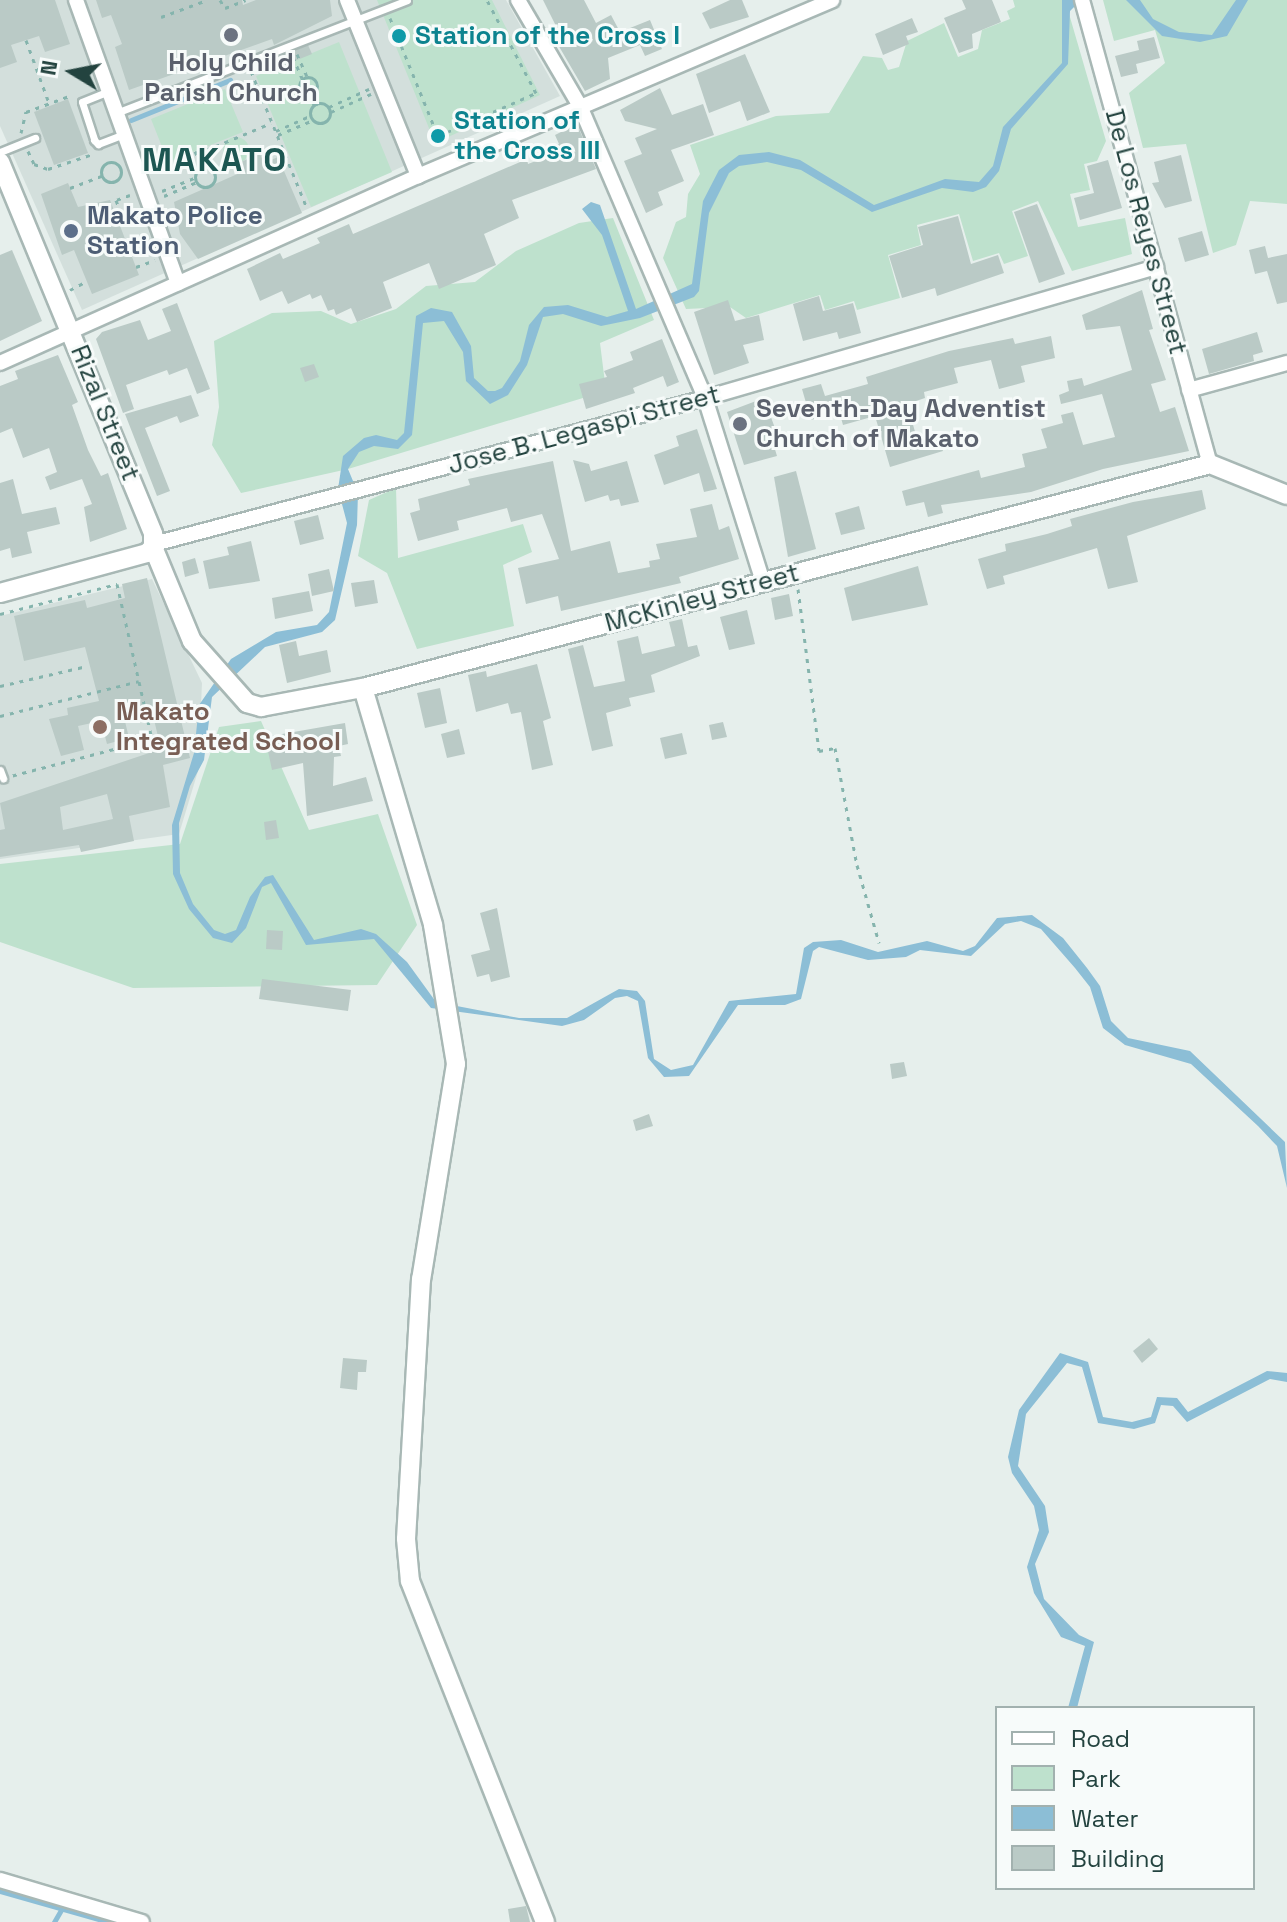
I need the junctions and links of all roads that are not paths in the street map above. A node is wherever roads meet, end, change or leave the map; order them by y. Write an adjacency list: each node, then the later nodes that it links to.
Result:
1 (76, 0): 8 (street)
2 (347, 0): 7 (street)
3 (407, 0): 7 (lane)
4 (518, 0): 9 (street)
5 (832, 0): 9 (street)
6 (1082, 0): 16 (street, De Los Reyes Street)
7 (355, 20): 10 (lane); 15 (street)
8 (107, 87): 10 (street); 11 (lane)
9 (580, 106): 15 (street); 22 (street)
10 (116, 113): 11 (street)
11 (124, 134): 17 (street)
12 (35, 138): 13 (lane)
13 (0, 152)
14 (0, 162): 18 (street, Rizal Street)
15 (418, 176): 17 (street)
16 (1156, 267): 21 (street, De Los Reyes Street); 22 (street, Jose B. Legaspi Street)
17 (178, 283): 18 (street)
18 (71, 330): 19 (street); 25 (street, Rizal Street)
19 (0, 363)
20 (1287, 363): 21 (street)
21 (1189, 390): 23 (street, De Los Reyes Street)
22 (705, 398): 25 (street, Jose B. Legaspi Street); 26 (street)
23 (1210, 464): 24 (street); 26 (street, McKinley Street)
24 (1287, 495)
25 (154, 545): 27 (street); 28 (street, Rizal Street)
26 (763, 582): 29 (street, McKinley Street)
27 (0, 593)
28 (209, 661): 29 (street, McKinley Street)
29 (363, 688): 32 (street)
30 (0, 1880): 31 (street)
31 (142, 1922)
32 (545, 1922)

